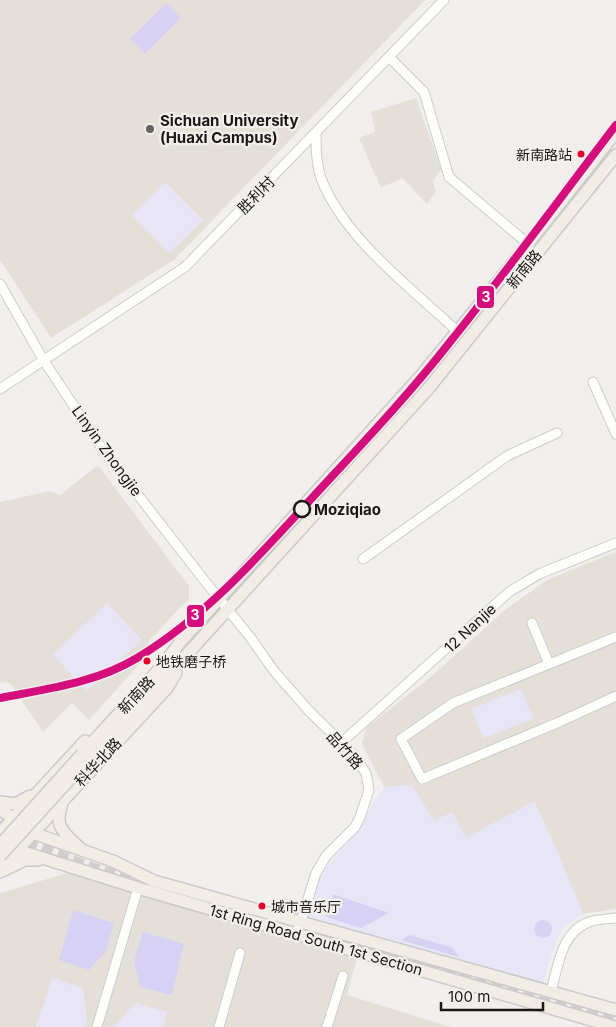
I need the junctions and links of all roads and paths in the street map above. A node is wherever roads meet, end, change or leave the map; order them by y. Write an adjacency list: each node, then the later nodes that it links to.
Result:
1 (444, 0): 2 (street, 胜利村)
2 (389, 57): 3 (street, 胜利村); 6 (street)
3 (316, 132): 8 (street); 9 (street, 胜利村)
4 (616, 132): 6 (main road, 新南路)
5 (616, 155): 17 (main road, 新南路)
6 (527, 243): 8 (main road, 新南路)
7 (0, 284): 9 (street, Linyin Zhongjie)
8 (457, 331): 16 (main road, 新南路)
9 (44, 361): 11 (street, 胜利村); 16 (street, Linyin Zhongjie)
10 (593, 382): 13 (street)
11 (0, 389)
12 (557, 433): 15 (street)
13 (616, 434)
14 (616, 543): 24 (street, 12 Nanjie)
15 (363, 559)
16 (219, 599): 17 (street, Linyin Zhongjie); 20 (main road, 新南路)
17 (228, 610): 21 (main road, 新南路); 24 (street, 品竹路)
18 (532, 623): 22 (street)
19 (616, 637): 22 (street)
20 (181, 641): 25 (main road, 新南路); 26 (main road, 科华北路)
21 (191, 650): 25 (main road, 新南路); 27 (main road, 科华北路)
22 (549, 664): 23 (street)
23 (616, 696)
24 (342, 742): 42 (street, 品竹路)
25 (85, 757): 35 (main road, 科华北路, bridge); 39 (main road, 科华北路, bridge)
26 (64, 764): 27 (main road); 28 (main road, 科华北路)
27 (81, 780): 29 (main road, 科华北路)
28 (36, 793): 30 (main road); 32 (main road, 科华北路)
29 (63, 800): 33 (main road, 科华北路); 37 (main road)
30 (0, 802)
31 (0, 809): 32 (main road, 1st Ring Road South 1st Section)
32 (12, 819): 33 (main road, 1st Ring Road South 1st Section); 34 (main road, 科华北路)
33 (33, 833): 36 (main road, 科华北路); 37 (main road, 1st Ring Road South 1st Section)
34 (0, 835): 36 (main road)
35 (0, 845)
36 (17, 850): 38 (main road, 1st Ring Road South 1st Section); 39 (main road, 科华北路)
37 (84, 852): 42 (main road, 1st Ring Road South 1st Section)
38 (51, 861): 39 (main road); 40 (main road, 1st Ring Road South 1st Section)
39 (1, 863)
40 (138, 888): 43 (main road, 1st Ring Road South 1st Section); 48 (street)
41 (616, 918): 46 (street)
42 (300, 922): 43 (street, 品竹路); 46 (main road, 1st Ring Road South 1st Section)
43 (297, 934): 51 (main road, 1st Ring Road South 1st Section)
44 (240, 953): 49 (street)
45 (342, 976): 50 (street)
46 (551, 991): 47 (main road, 1st Ring Road South 1st Section)
47 (616, 1010)
48 (97, 1027)
49 (220, 1027)
50 (327, 1027)
51 (615, 1027)

